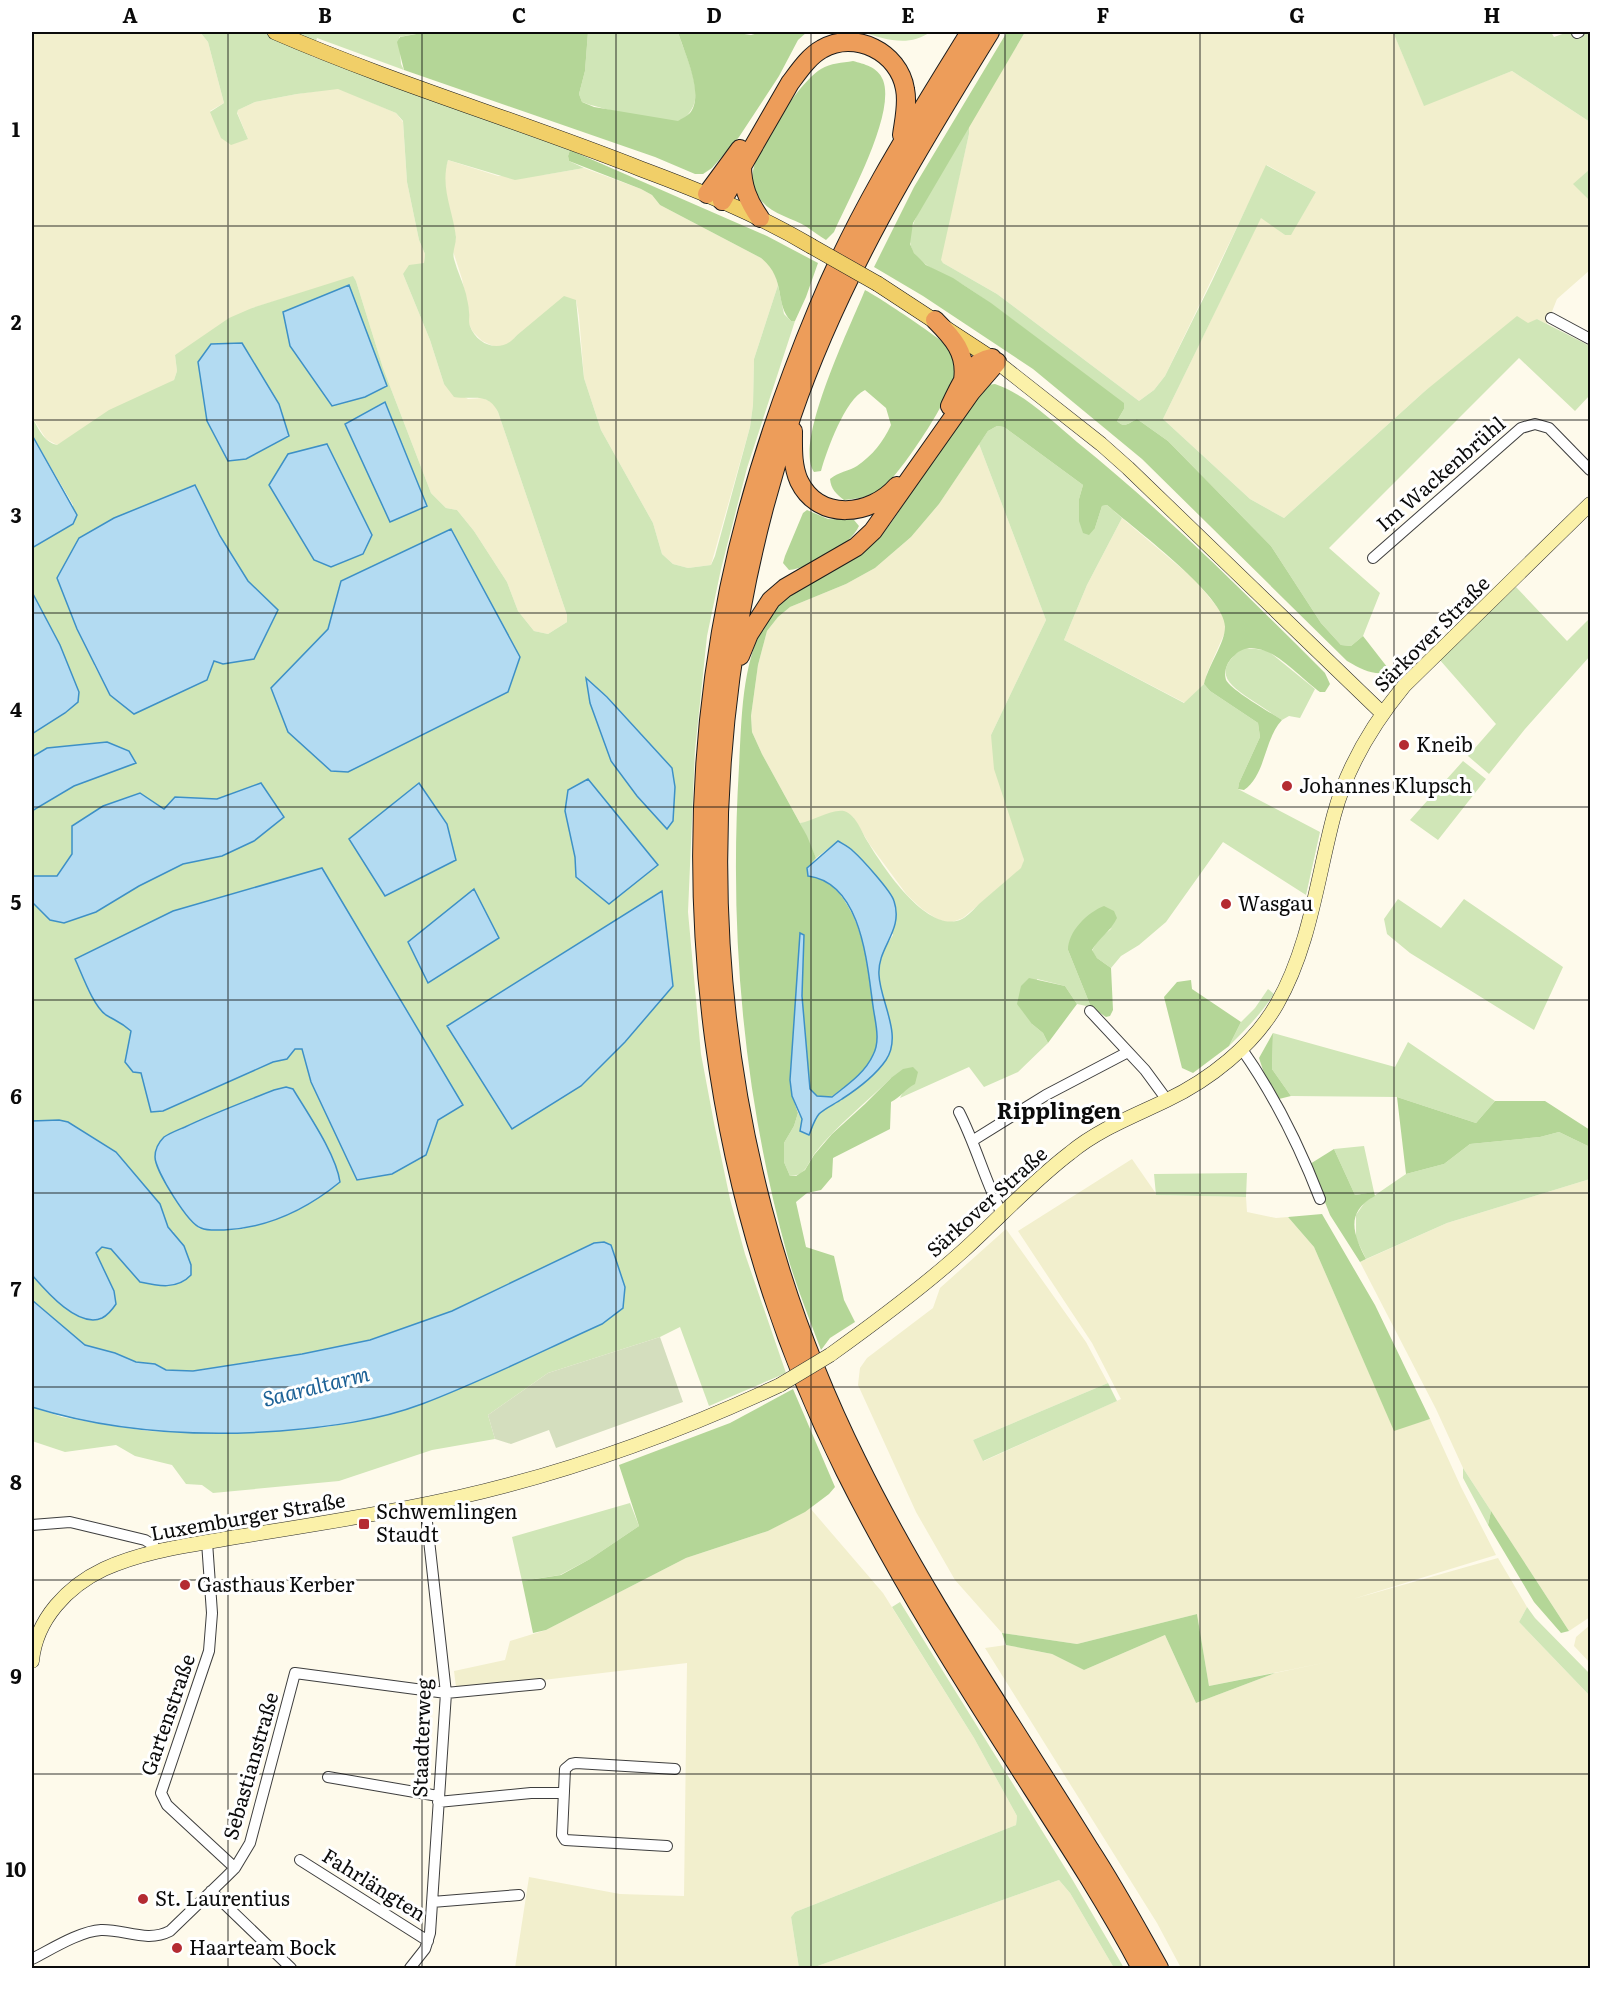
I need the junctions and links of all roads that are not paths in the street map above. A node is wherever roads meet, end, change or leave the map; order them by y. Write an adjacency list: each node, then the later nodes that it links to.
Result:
1 (275, 32): 7 (main road)
2 (826, 32): 7 (highway)
3 (970, 32): 5 (highway)
4 (990, 32): 14 (highway)
5 (901, 144): 6 (highway); 52 (highway)
6 (742, 165): 7 (highway); 8 (highway)
7 (715, 197): 8 (main road)
8 (760, 218): 10 (main road, bridge)
9 (1551, 318): 11 (street)
10 (935, 320): 12 (main road); 13 (highway)
11 (1590, 339)
12 (995, 360): 13 (highway); 18 (highway); 19 (main road)
13 (963, 380): 14 (highway)
14 (794, 411): 18 (highway)
15 (1590, 470): 17 (street, Im Wackenbrühl)
16 (1590, 504): 19 (main road, Särkover Straße)
17 (1373, 558)
18 (729, 689): 53 (highway)
19 (1382, 713): 21 (main road, Särkover Straße)
20 (1090, 1011): 22 (street)
21 (1241, 1048): 23 (main road, Särkover Straße); 26 (street)
22 (1128, 1052): 23 (street); 25 (street)
23 (1167, 1100): 27 (main road, Särkover Straße)
24 (959, 1112): 25 (street)
25 (972, 1141): 27 (street)
26 (1320, 1199)
27 (1002, 1214): 28 (main road, Särkover Straße, bridge)
28 (780, 1385): 29 (main road, Luxemburger Straße)
29 (425, 1504): 31 (main road, Luxemburger Straße); 36 (street, Staadterweg)
30 (32, 1525): 32 (street)
31 (207, 1542): 32 (main road, Luxemburger Straße); 43 (street, Gartenstraße)
32 (158, 1552): 33 (main road, Luxemburger Straße)
33 (34, 1640): 34 (main road, Luxemburger Straße)
34 (32, 1661)
35 (540, 1684): 36 (street)
36 (446, 1693): 40 (street, Staadterweg); 43 (street, Sebastianstraße)
37 (675, 1769): 39 (street)
38 (328, 1777): 40 (street)
39 (564, 1793): 40 (street); 41 (street)
40 (438, 1799): 46 (street, Staadterweg)
41 (667, 1846)
42 (300, 1860): 47 (street, Fahrlängten)
43 (235, 1868): 44 (street, Sebastianstraße)
44 (211, 1891): 48 (street, Sebastianstraße); 50 (street)
45 (519, 1895): 46 (street, Fahrlängten)
46 (432, 1902): 47 (street, Staadterweg)
47 (428, 1941): 51 (street, Staadterweg)
48 (32, 1960): 49 (street)
49 (36, 1968)
50 (291, 1968)
51 (410, 1968)
52 (1141, 1968)
53 (1159, 1968)

